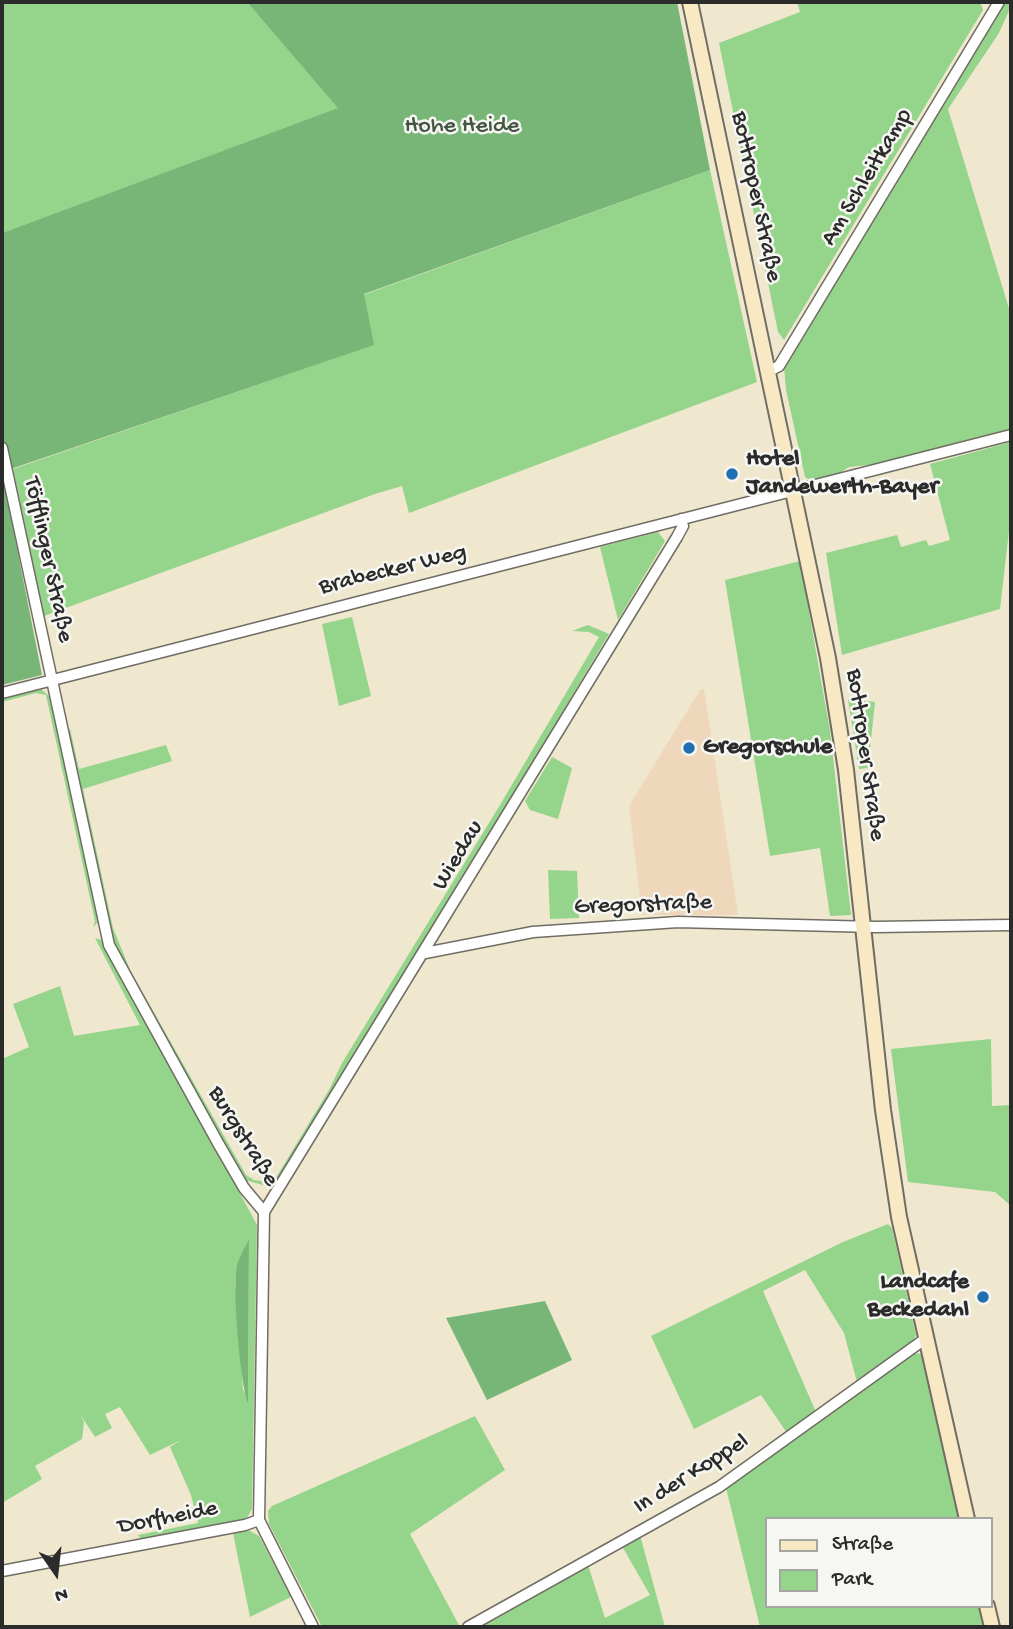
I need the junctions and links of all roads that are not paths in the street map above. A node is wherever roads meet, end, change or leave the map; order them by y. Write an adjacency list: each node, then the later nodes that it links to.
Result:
1 (690, 2): 3 (main road, Bottroper Straße)
2 (999, 2): 3 (street, Am Schleitkamp)
3 (769, 372): 6 (main road, Bottroper Straße)
4 (1011, 435): 6 (street, Brabecker Weg)
5 (2, 448): 8 (street, Töfflinger Straße)
6 (794, 489): 7 (street, Brabecker Weg); 11 (main road, Bottroper Straße)
7 (681, 519): 8 (street, Brabecker Weg); 12 (street, Wiedau)
8 (52, 680): 9 (street, Brabecker Weg); 13 (street, Burgstraße)
9 (2, 693)
10 (1011, 925): 11 (street, Gregorstraße)
11 (864, 926): 12 (street, Gregorstraße); 14 (main road, Bottroper Straße)
12 (425, 953): 13 (street, Wiedau)
13 (264, 1212): 16 (street, Burgstraße)
14 (925, 1339): 15 (main road, Bottroper Straße); 20 (street, In der Koppel)
15 (967, 1517)
16 (259, 1520): 17 (street, Dorfheide); 19 (street, Burgstraße)
17 (2, 1571)
18 (987, 1608): 21 (main road)
19 (313, 1627)
20 (468, 1627)
21 (992, 1627)

